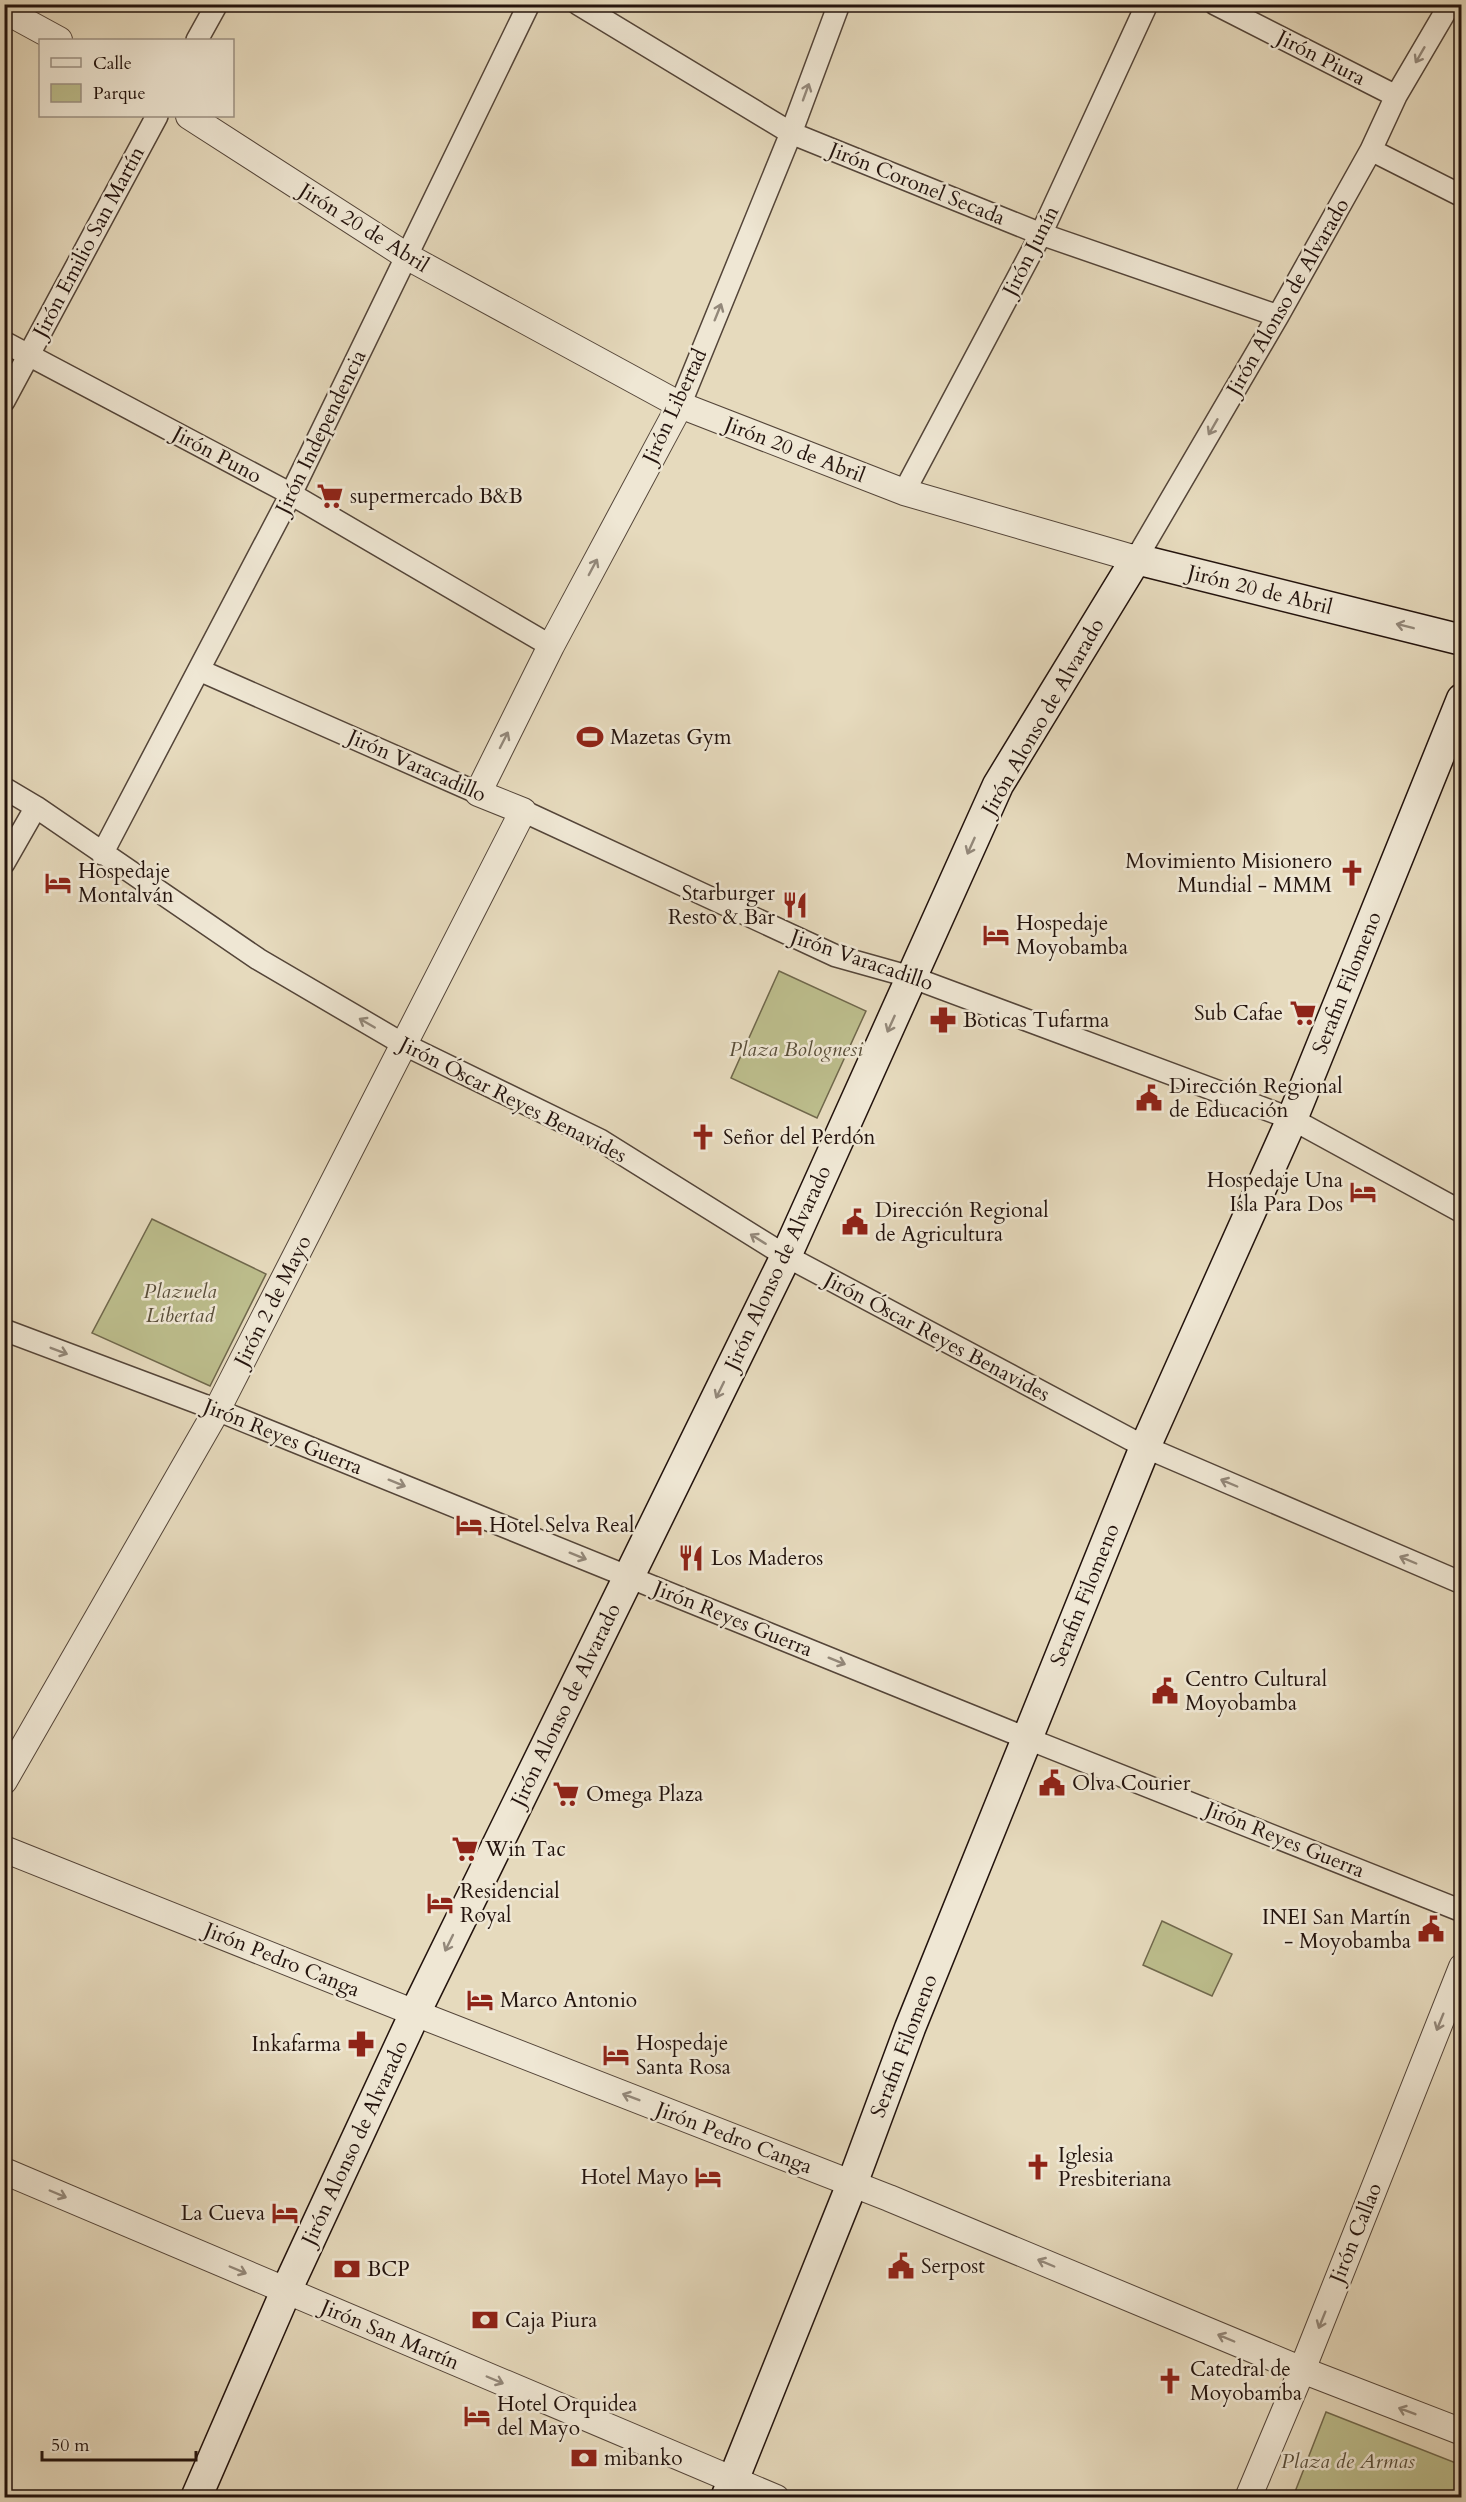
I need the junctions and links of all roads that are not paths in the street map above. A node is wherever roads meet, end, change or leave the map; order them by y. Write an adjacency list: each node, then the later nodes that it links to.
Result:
1 (217, 4): 10 (street)
2 (529, 4): 18 (street, Jirón Independencia)
3 (578, 4): 14 (street, Jirón Coronel Secada)
4 (839, 4): 14 (street, Jirón Libertad, one-way to 4)
5 (1147, 4): 17 (street, Jirón Junín)
6 (1215, 4): 11 (street, Jirón Piura)
7 (1450, 4): 11 (street, Jirón Alonso de Alvarado, one-way to 11)
8 (4, 10): 9 (street)
9 (57, 39)
10 (198, 39)
11 (1396, 96): 15 (street, Jirón Alonso de Alvarado)
12 (156, 117): 21 (street, Jirón Emilio San Martín)
13 (191, 117): 18 (street, Jirón 20 de Abril)
14 (791, 133): 17 (street, Jirón Coronel Secada); 23 (street, Jirón Libertad, one-way to 14)
15 (1371, 150): 16 (street); 19 (street, Jirón Alonso de Alvarado)
16 (1461, 196)
17 (1041, 234): 19 (street, Jirón Coronel Secada); 24 (street, Jirón Junín)
18 (408, 257): 23 (street, Jirón 20 de Abril); 25 (street, Jirón Independencia)
19 (1278, 316): 26 (street, Jirón Alonso de Alvarado, one-way to 26)
20 (4, 342): 21 (street, Jirón Puno)
21 (29, 356): 22 (street, Jirón Emilio San Martín); 25 (street, Jirón Puno)
22 (4, 401)
23 (680, 405): 24 (street, Jirón 20 de Abril); 28 (street, Jirón Libertad, one-way to 23)
24 (904, 492): 26 (street, Jirón 20 de Abril)
25 (291, 494): 28 (street, Jirón Puno); 29 (street, Jirón Independencia)
26 (1136, 559): 27 (main road, Jirón 20 de Abril, one-way to 26); 37 (main road, Jirón Alonso de Alvarado, one-way to 37)
27 (1461, 640)
28 (551, 646): 32 (street, Jirón Libertad, one-way to 28)
29 (199, 670): 32 (street, Jirón Varacadillo); 35 (street, Jirón Independencia)
30 (1461, 699): 39 (main road, Serafin Filomeno)
31 (4, 788): 33 (street, Jirón Óscar Reyes Benavides)
32 (478, 793): 34 (street, Jirón Varacadillo)
33 (36, 807): 35 (street, Jirón Óscar Reyes Benavides); 36 (street)
34 (523, 811): 37 (street, Jirón Varacadillo); 38 (street, Jirón 2 de Mayo)
35 (102, 854): 38 (street, Jirón Óscar Reyes Benavides, one-way to 35)
36 (4, 863)
37 (911, 977): 39 (street, Jirón Varacadillo); 41 (main road, Jirón Alonso de Alvarado, one-way to 41)
38 (403, 1044): 41 (street, Jirón Óscar Reyes Benavides, one-way to 38); 43 (street, Jirón 2 de Mayo)
39 (1292, 1119): 40 (street, Jirón Varacadillo); 44 (main road, Serafin Filomeno)
40 (1461, 1212)
41 (786, 1256): 44 (street, Jirón Óscar Reyes Benavides); 45 (main road, Jirón Alonso de Alvarado, one-way to 45)
42 (4, 1330): 43 (street, Jirón Reyes Guerra, one-way to 43)
43 (217, 1410): 45 (street, Jirón Reyes Guerra, one-way to 45); 48 (street, Jirón 2 de Mayo)
44 (1144, 1447): 46 (street, Jirón Óscar Reyes Benavides, one-way to 44); 47 (main road, Serafin Filomeno)
45 (627, 1576): 47 (street, Jirón Reyes Guerra, one-way to 47); 52 (main road, Jirón Alonso de Alvarado, one-way to 52)
46 (1461, 1583)
47 (1026, 1738): 50 (street, Jirón Reyes Guerra); 54 (main road, Serafin Filomeno)
48 (4, 1781)
49 (4, 1849): 52 (street, Jirón Pedro Canga)
50 (1461, 1911)
51 (1461, 1967): 56 (street, Jirón Callao, one-way to 56)
52 (415, 2013): 54 (street, Jirón Pedro Canga, one-way to 52); 55 (main road, Jirón Alonso de Alvarado)
53 (4, 2171): 55 (street, Jirón San Martín, one-way to 55)
54 (852, 2184): 56 (street, Jirón Pedro Canga, one-way to 54); 58 (main road, Serafin Filomeno)
55 (286, 2291): 58 (street, Jirón San Martín, one-way to 58); 59 (main road, Jirón Alonso de Alvarado)
56 (1302, 2370): 57 (street, Jirón Pedro Canga, one-way to 56); 61 (street, Jirón Callao)
57 (1461, 2432)
58 (729, 2489): 60 (street, Jirón San Martín)
59 (196, 2498)
60 (776, 2498)
61 (1248, 2498)

